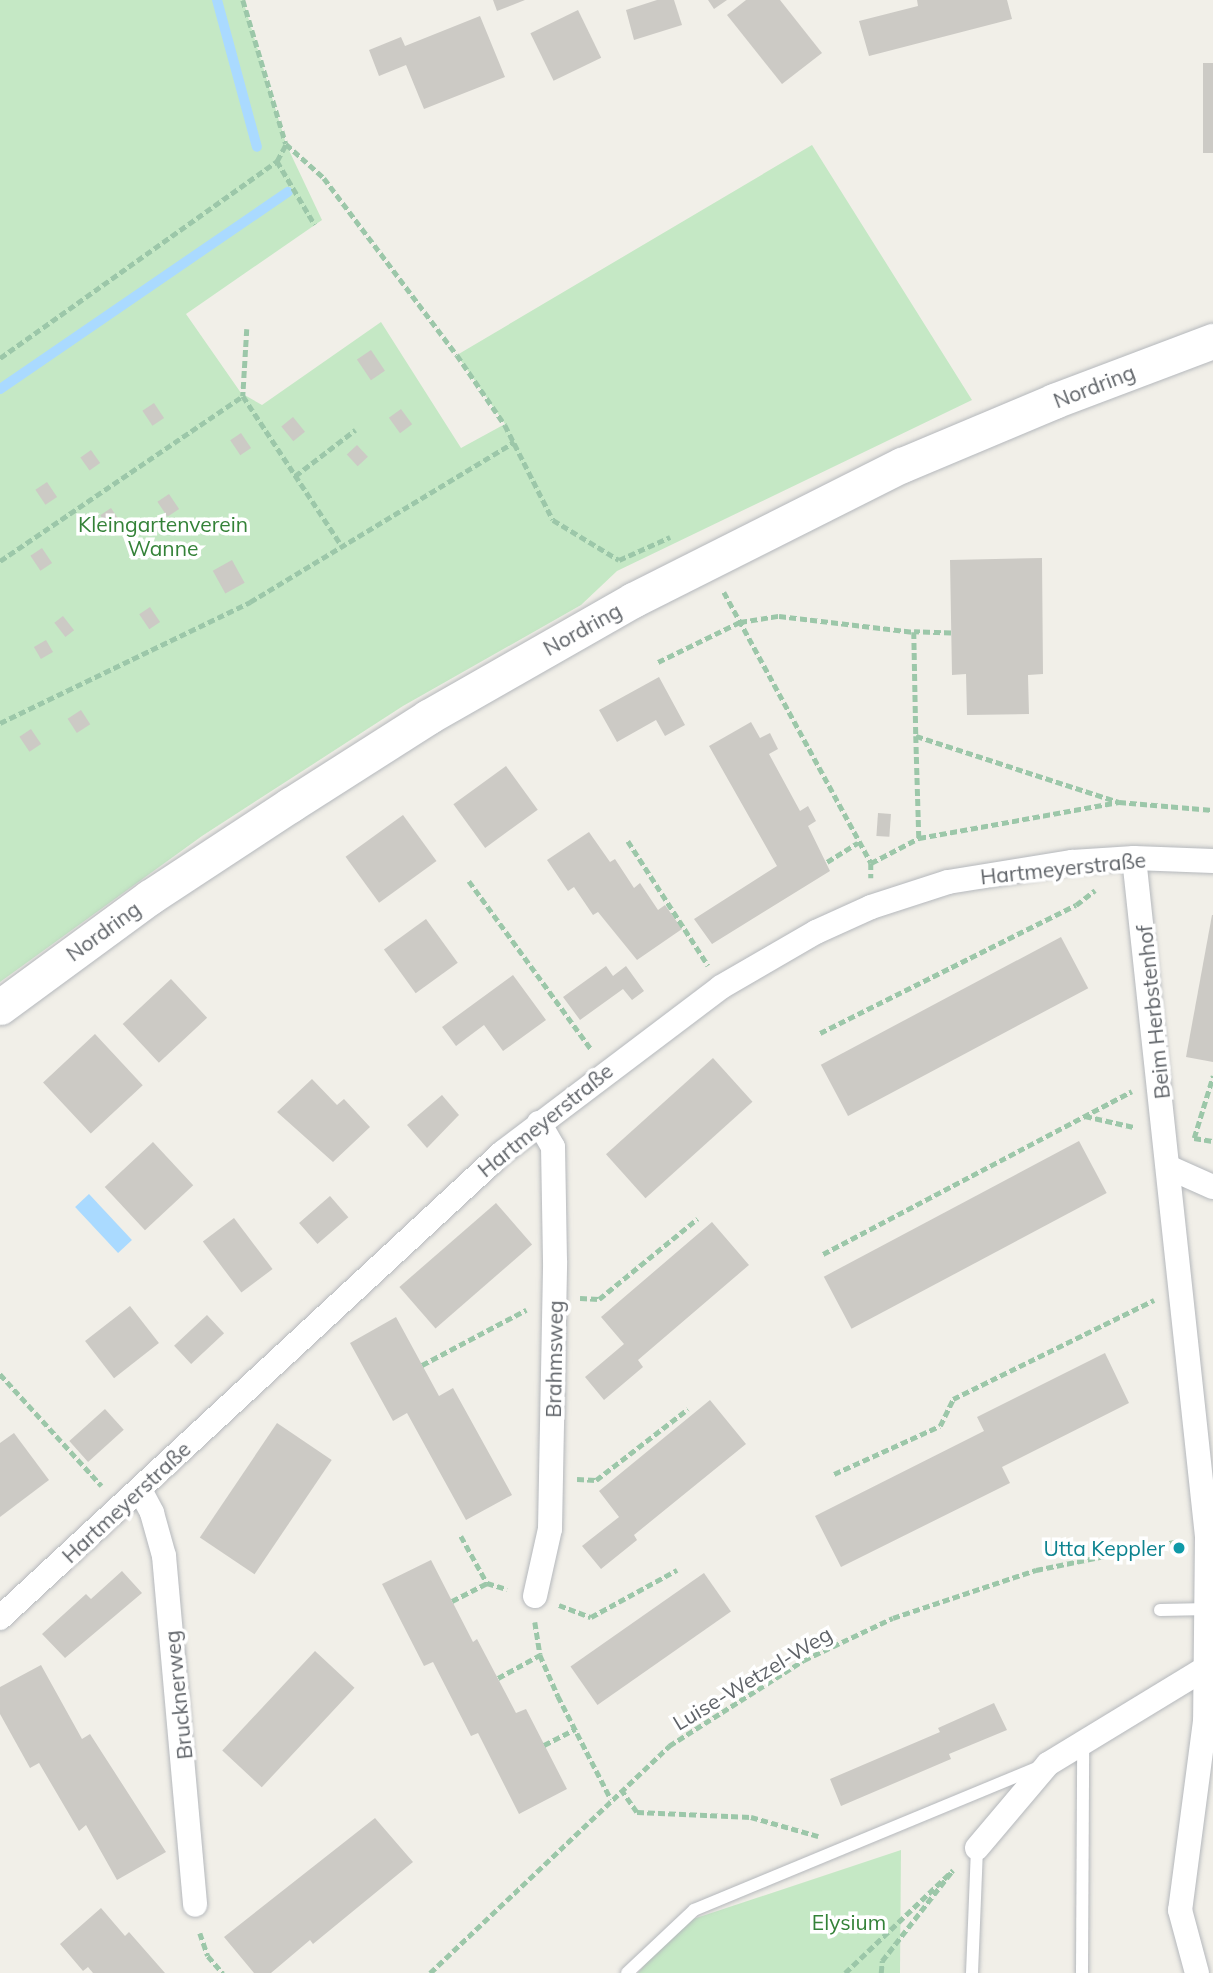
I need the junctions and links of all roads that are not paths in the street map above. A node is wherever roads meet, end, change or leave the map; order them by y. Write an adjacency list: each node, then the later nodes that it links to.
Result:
1 (1213, 341): 4 (street, Nordring)
2 (1134, 858): 3 (street, Hartmeyerstraße); 5 (street, Hartmeyerstraße); 6 (street, Beim Herbstenhof)
3 (1213, 861)
4 (0, 1007)
5 (539, 1123): 9 (street, Hartmeyerstraße); 10 (street, Brahmsweg)
6 (1168, 1167): 7 (street); 8 (street, Beim Herbstenhof)
7 (1213, 1187)
8 (1205, 1420): 11 (street, Beim Herbstenhof)
9 (140, 1490): 13 (street, Hartmeyerstraße); 18 (street, Brucknerweg)
10 (535, 1596)
11 (1209, 1609): 12 (lane); 14 (street, Beim Herbstenhof)
12 (1160, 1610)
13 (0, 1618)
14 (1209, 1666): 15 (street); 22 (street, Beim Herbstenhof)
15 (1083, 1745): 16 (street); 21 (lane)
16 (1048, 1764): 17 (street); 19 (lane)
17 (977, 1848): 20 (lane)
18 (195, 1905)
19 (627, 1973)
20 (972, 1973)
21 (1082, 1973)
22 (1197, 1973)

